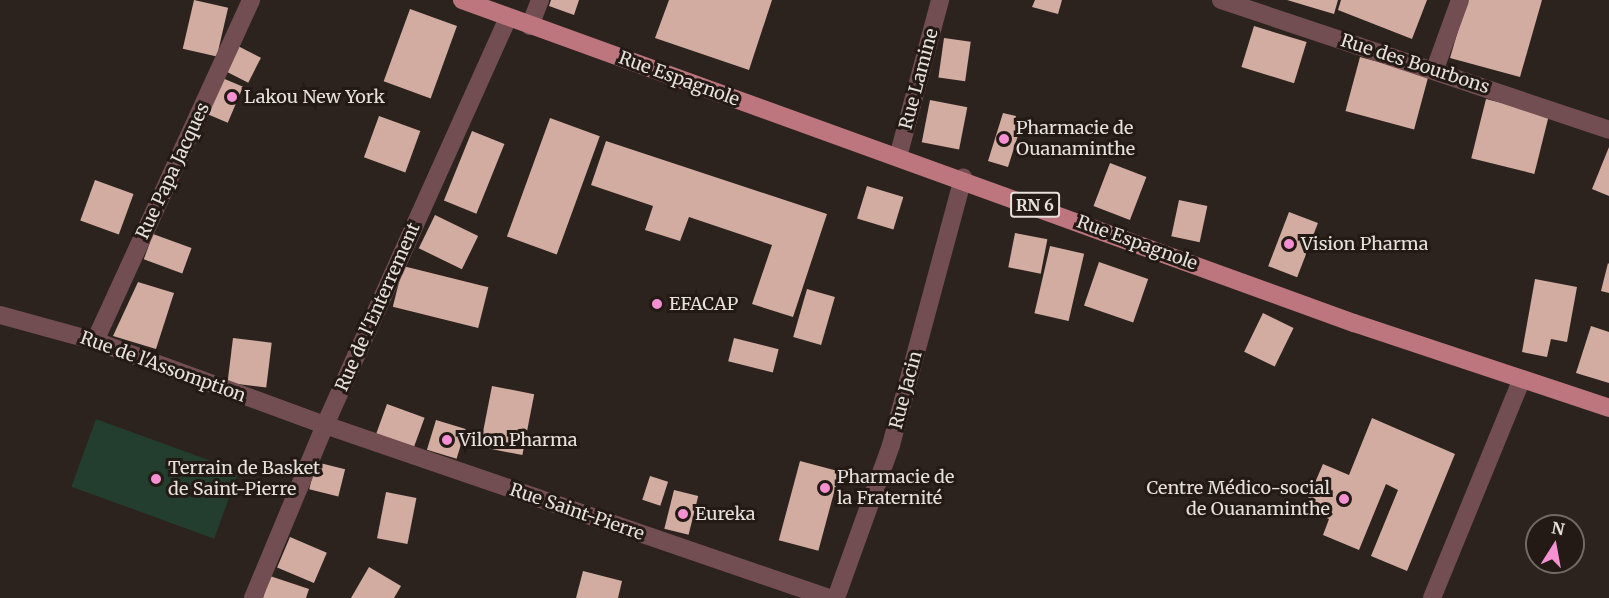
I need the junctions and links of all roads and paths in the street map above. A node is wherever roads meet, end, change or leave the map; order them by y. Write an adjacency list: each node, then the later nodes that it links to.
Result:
1 (251, 0): 14 (street, Rue Papa Jacques)
2 (462, 0): 7 (main road, Rue Espagnole / RN 6)
3 (540, 0): 8 (street)
4 (940, 0): 11 (street, Rue Lamine)
5 (1221, 0): 9 (street, Rue des Bourbons)
6 (1460, 0): 9 (street)
7 (508, 18): 8 (main road, Rue Espagnole / RN 6); 17 (street, Rue de l'Enterrement)
8 (530, 26): 11 (main road, Rue Espagnole / RN 6)
9 (1435, 69): 10 (street, Rue des Bourbons)
10 (1609, 130)
11 (898, 157): 12 (main road, Rue Espagnole / RN 6)
12 (963, 178): 15 (main road, Rue Espagnole / RN 6); 20 (street, Rue Jacin)
13 (0, 315): 14 (street, Rue de l'Assomption)
14 (95, 341): 17 (street, Rue de l'Assomption)
15 (1522, 379): 16 (main road, Rue Espagnole / RN 6); 21 (street)
16 (1609, 408)
17 (325, 426): 18 (street, Rue de l'Enterrement); 19 (street, Rue Saint-Pierre)
18 (253, 598)
19 (830, 598)
20 (836, 598)
21 (1432, 598)

